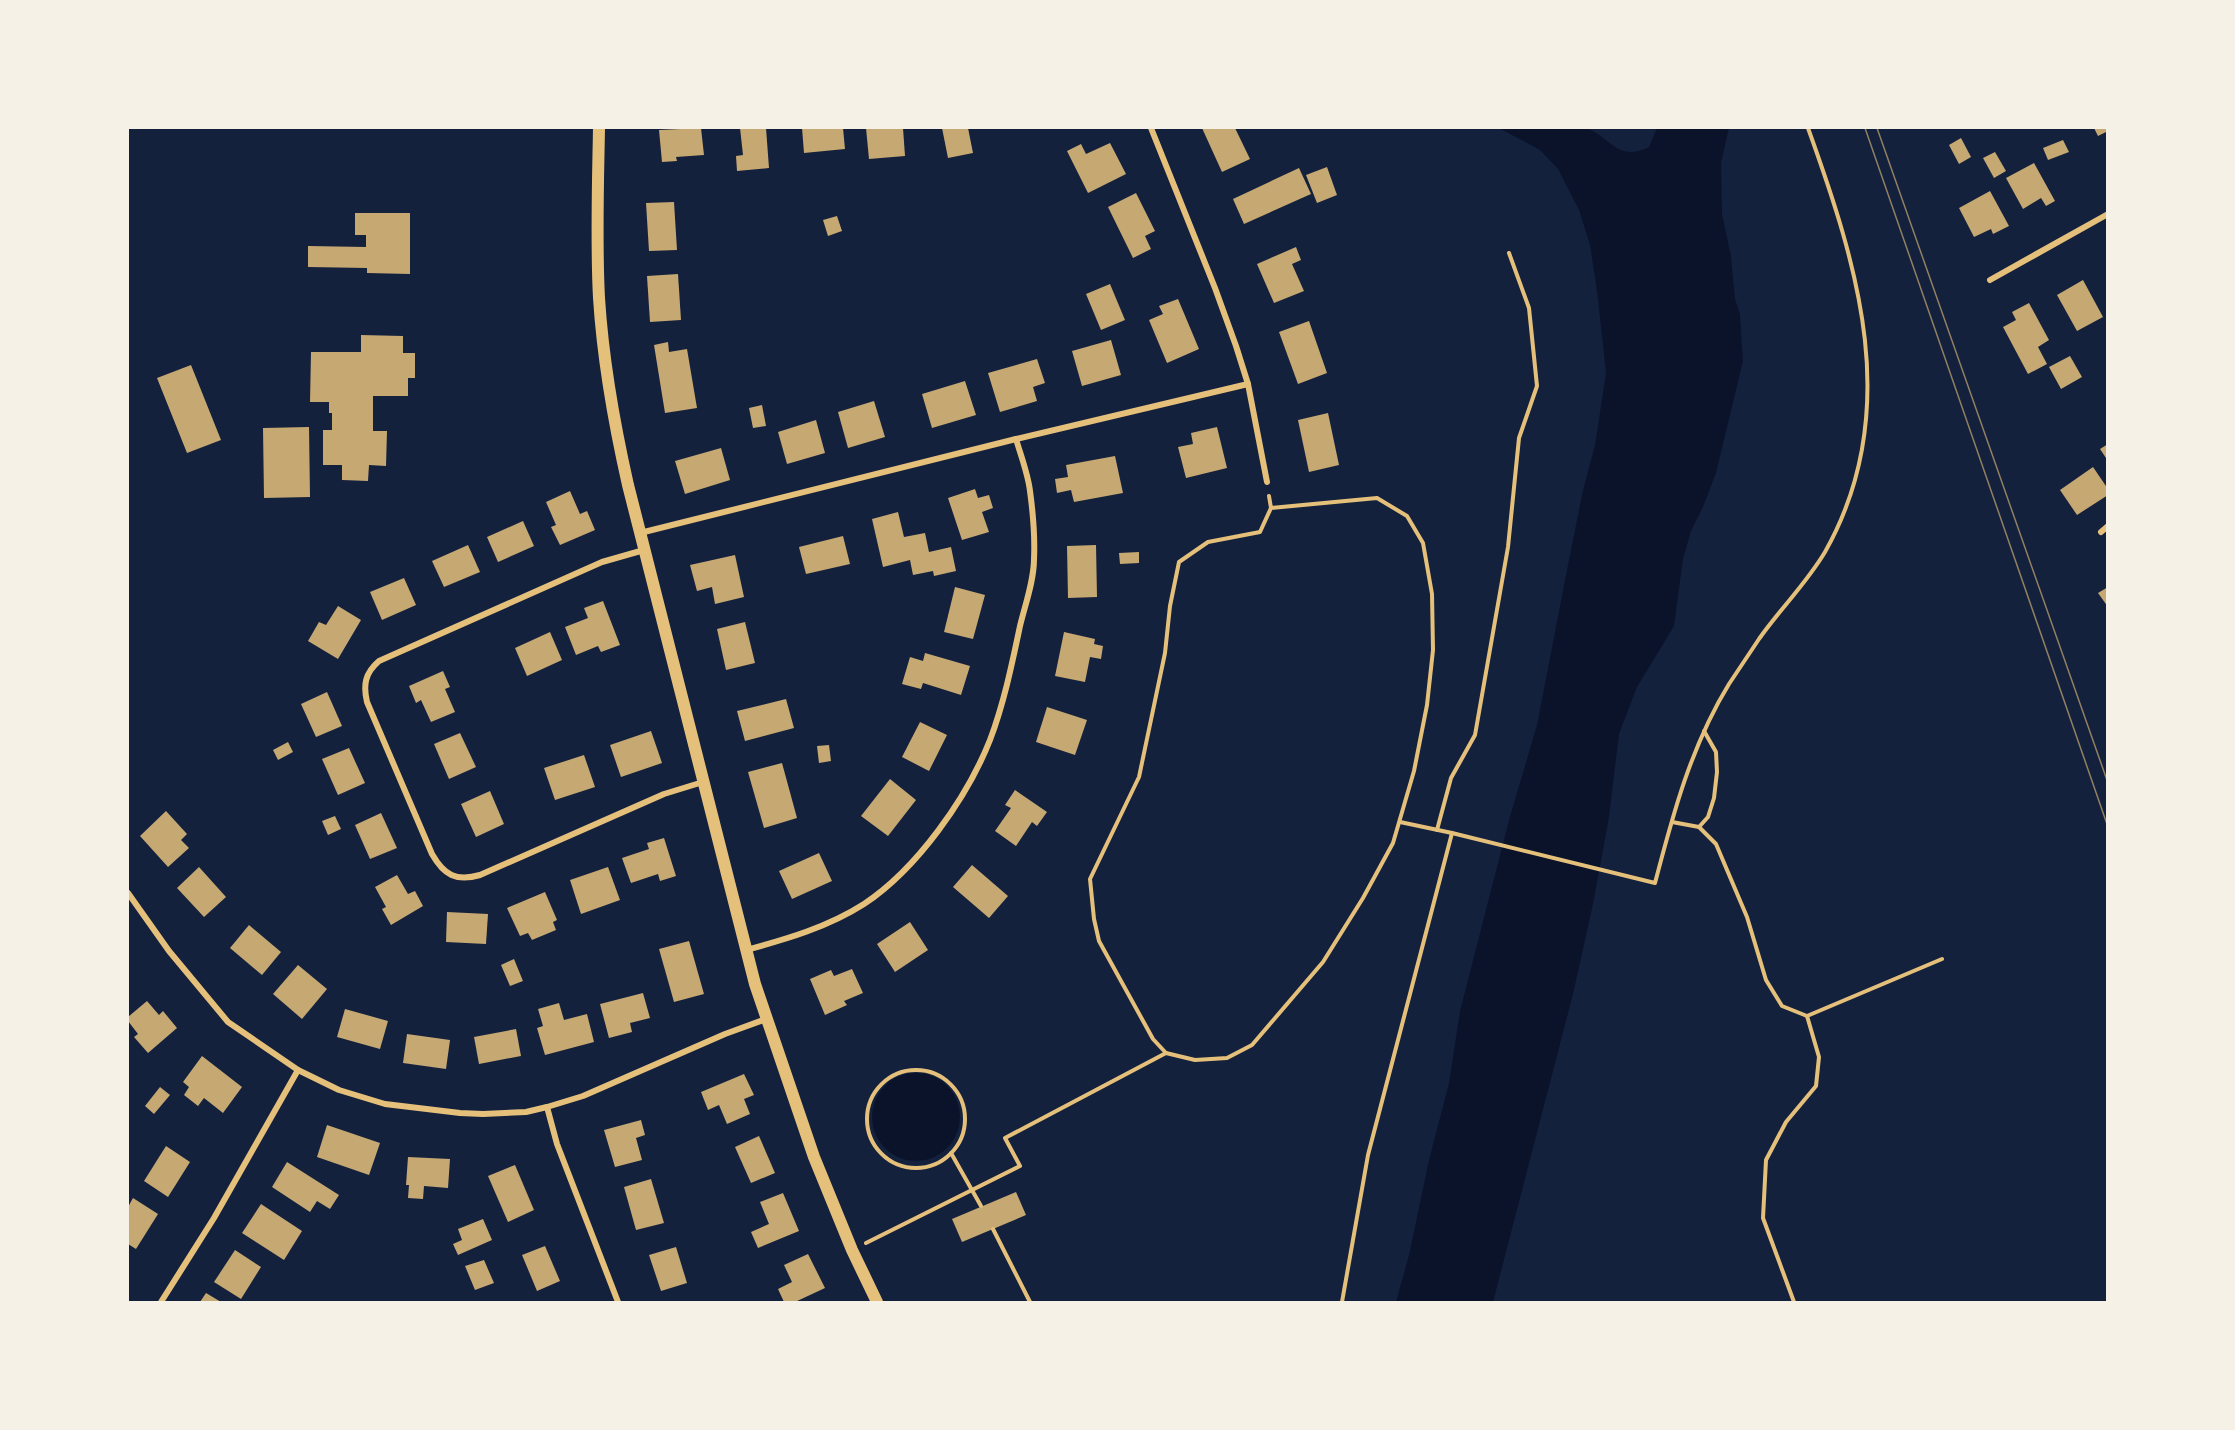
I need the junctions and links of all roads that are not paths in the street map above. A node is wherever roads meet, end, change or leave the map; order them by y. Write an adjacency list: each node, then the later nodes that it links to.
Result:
1 (599, 128): 10 (main road)
2 (1151, 128): 5 (street)
3 (2108, 214): 4 (street)
4 (1990, 280)
5 (1248, 384): 6 (street); 7 (street)
6 (1016, 439): 10 (street); 14 (street)
7 (1267, 482)
8 (2108, 526): 9 (street)
9 (2101, 532)
10 (640, 533): 11 (main road)
11 (644, 550): 12 (main road); 12 (street)
12 (703, 782): 14 (main road)
13 (128, 894): 16 (street)
14 (746, 950): 15 (main road)
15 (766, 1019): 17 (street); 20 (main road)
16 (298, 1070): 17 (street); 18 (street)
17 (547, 1107): 19 (street)
18 (161, 1302)
19 (618, 1302)
20 (877, 1302)

